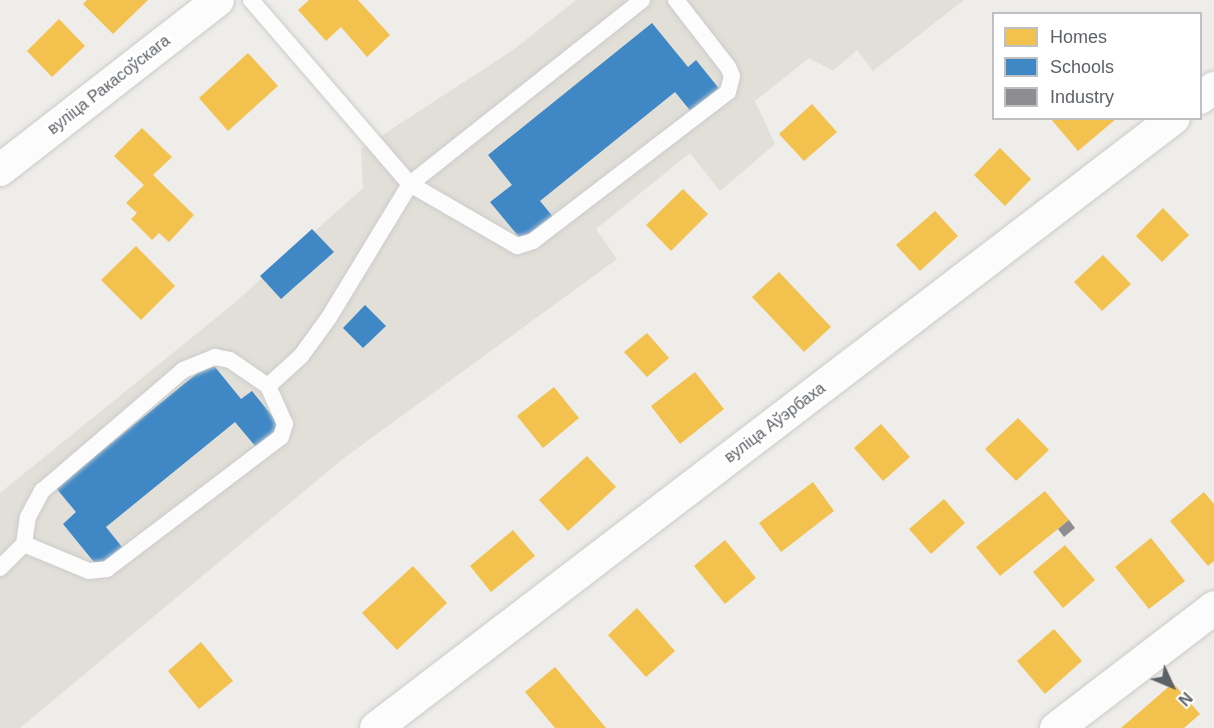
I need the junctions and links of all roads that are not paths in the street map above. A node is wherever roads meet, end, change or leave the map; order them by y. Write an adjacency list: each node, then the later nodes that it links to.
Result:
1 (218, 0): 6 (street, вуліца Ракасоўскага)
2 (251, 0): 7 (lane)
3 (642, 0): 7 (lane)
4 (675, 0): 7 (lane)
5 (1171, 120): 12 (street, вуліца Аўэрбаха)
6 (0, 170)
7 (410, 184): 8 (lane)
8 (268, 386): 9 (lane); 9 (lane)
9 (24, 544): 10 (lane)
10 (0, 568)
11 (1214, 607): 13 (street)
12 (376, 728)
13 (1056, 728)

